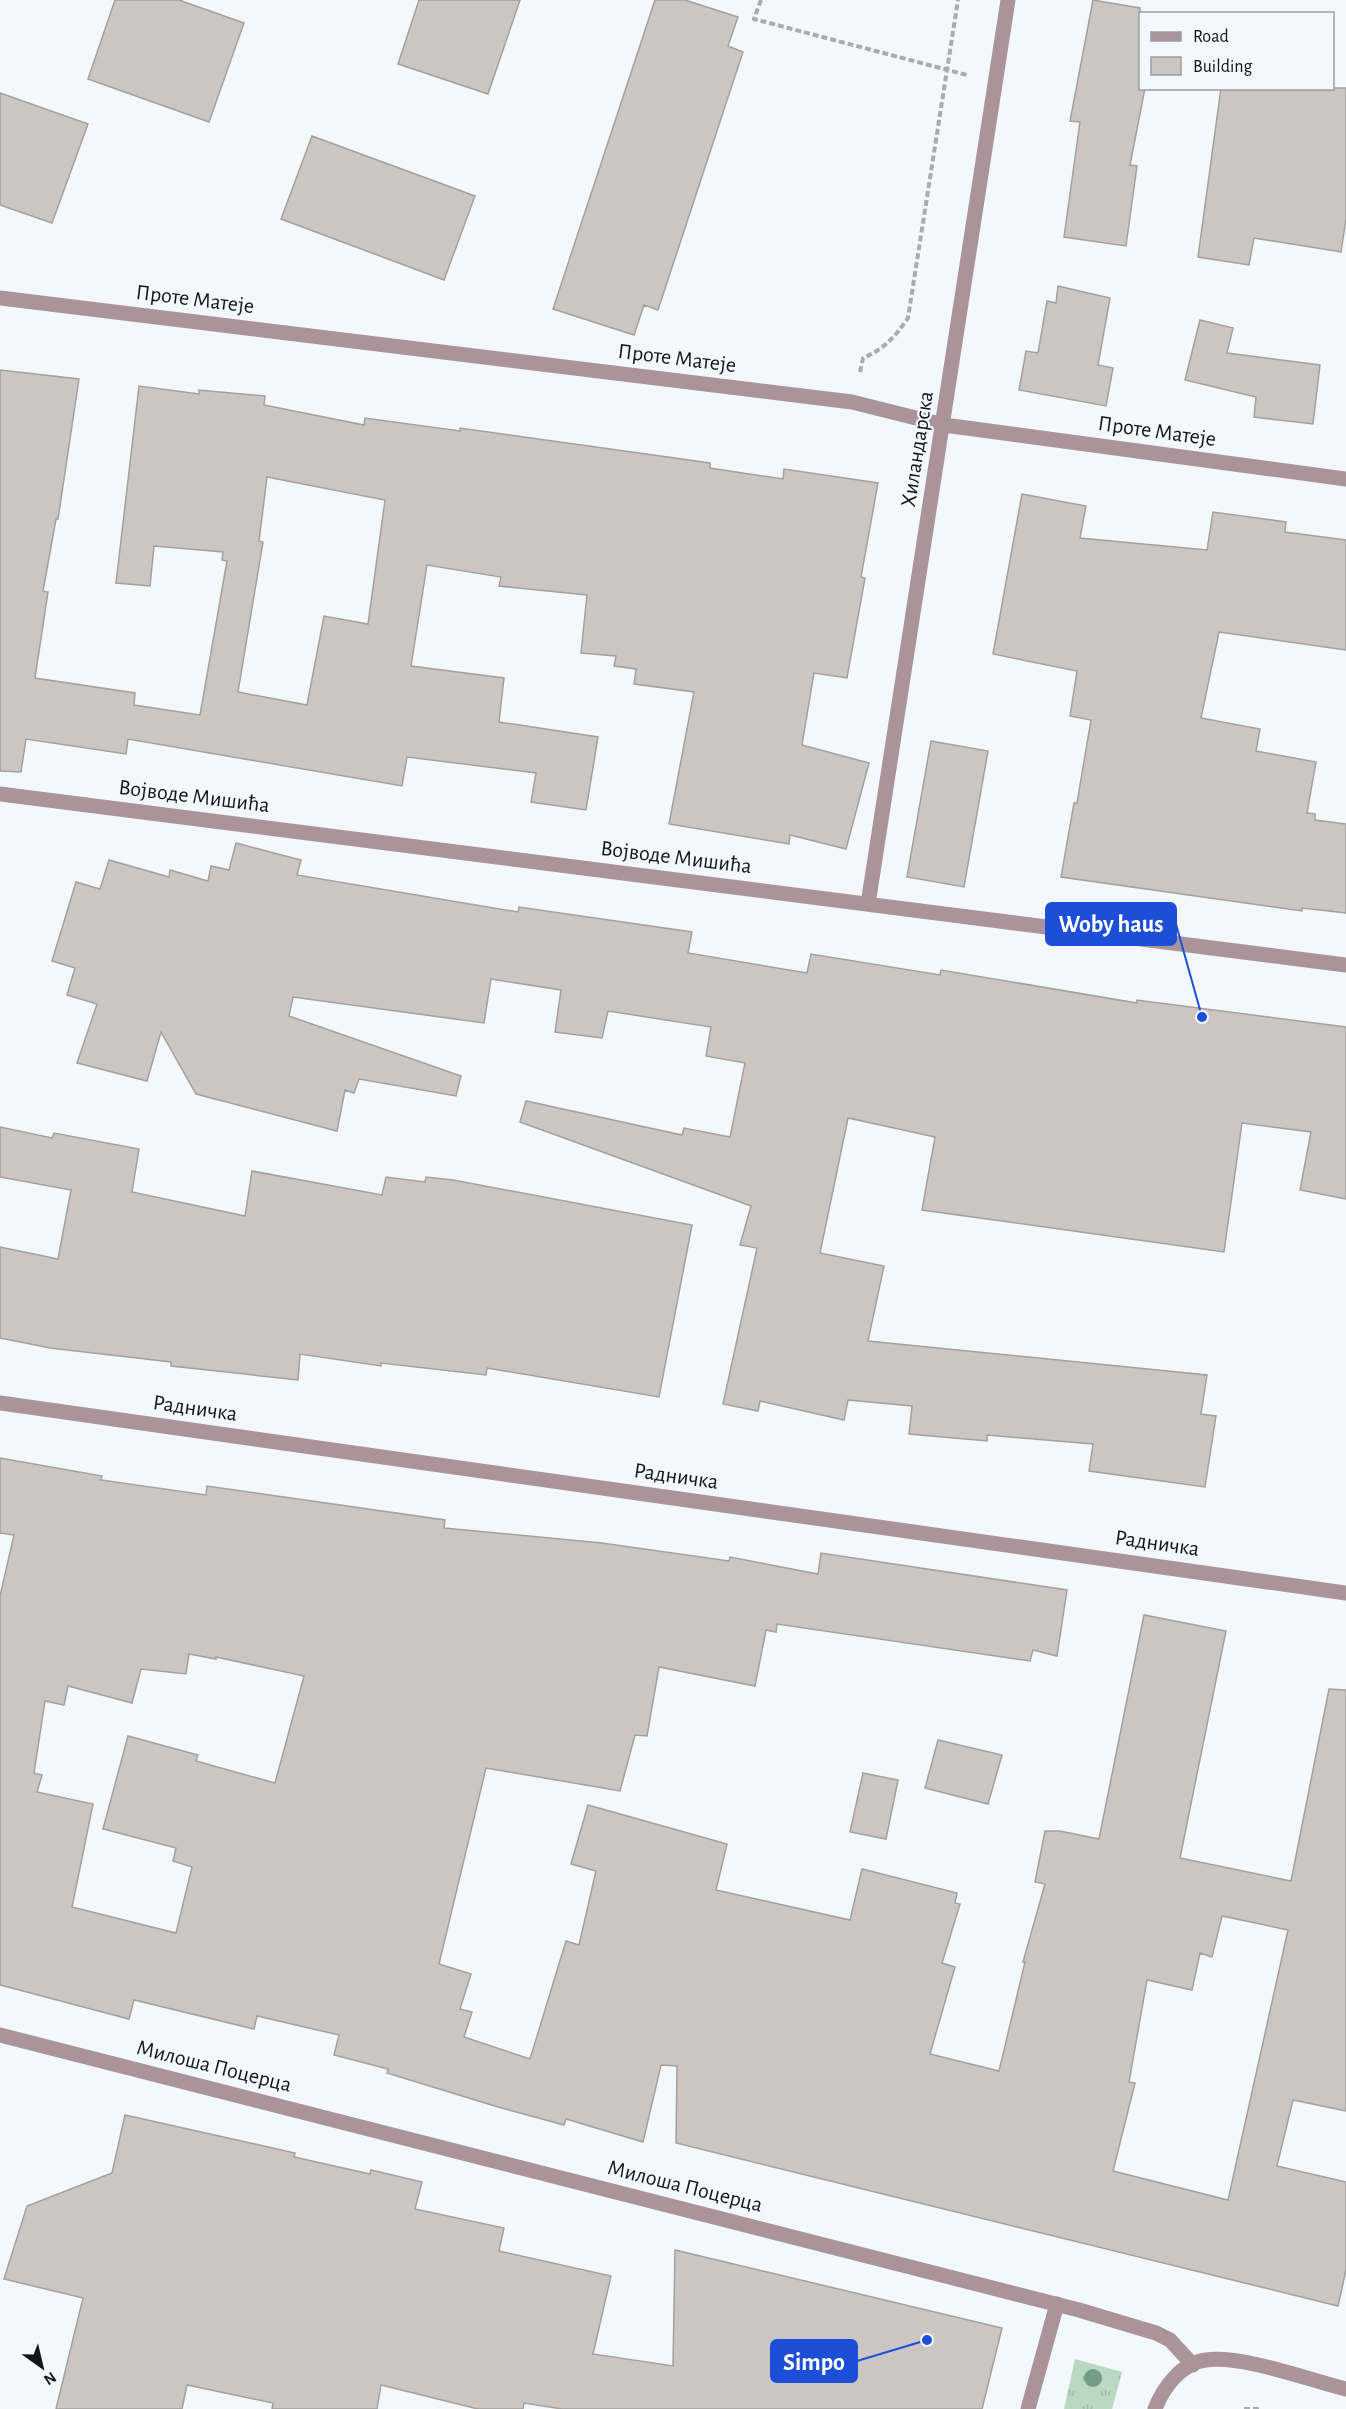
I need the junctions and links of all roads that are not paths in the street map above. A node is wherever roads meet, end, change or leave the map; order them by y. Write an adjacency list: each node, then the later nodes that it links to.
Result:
1 (1008, 0): 3 (street, Хиландарска)
2 (0, 298): 3 (street, Проте Матеје)
3 (945, 424): 4 (street, Проте Матеје); 6 (street, Хиландарска)
4 (1346, 479)
5 (0, 794): 6 (street, Војводе Мишића)
6 (868, 904): 7 (street, Војводе Мишића)
7 (1346, 965)
8 (0, 1403): 9 (street, Радничка)
9 (1346, 1593)
10 (0, 2035): 11 (street, Милоша Поцерца)
11 (1057, 2304): 12 (street, Милоша Поцерца); 14 (street)
12 (1193, 2365): 13 (street); 15 (street)
13 (1346, 2389)
14 (1028, 2409)
15 (1155, 2409)

